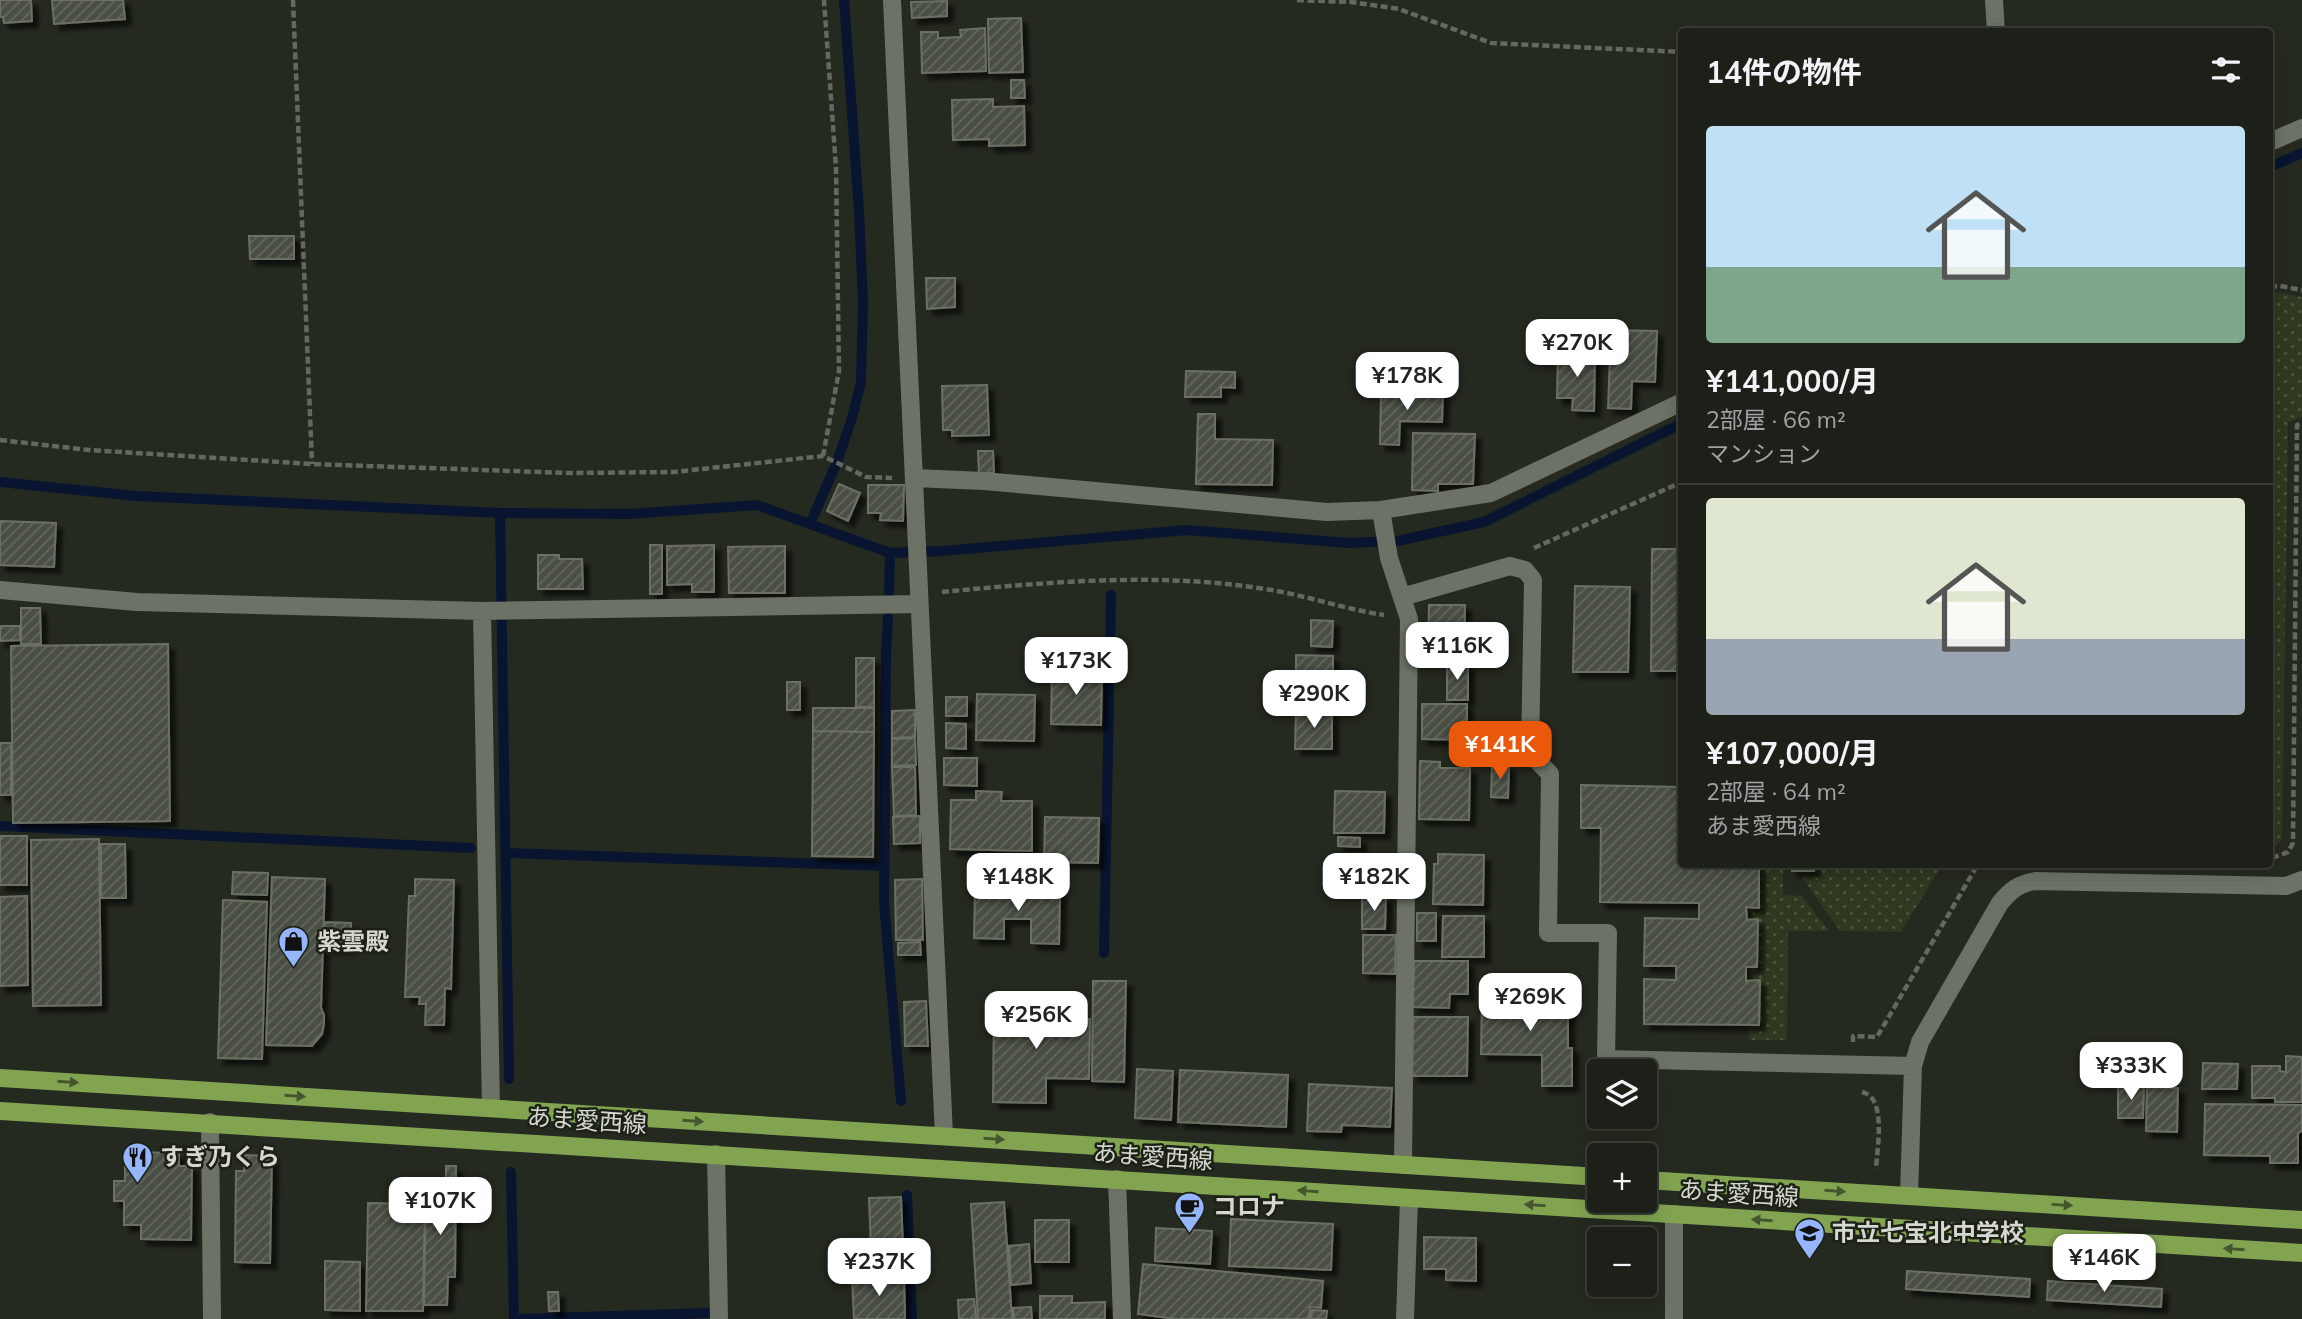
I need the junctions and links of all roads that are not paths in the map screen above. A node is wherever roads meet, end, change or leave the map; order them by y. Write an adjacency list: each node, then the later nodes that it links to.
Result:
1 (892, 0): 7 (street)
2 (1994, 0): 3 (street)
3 (1996, 28)
4 (2302, 128): 5 (street)
5 (2273, 141)
6 (1678, 404): 8 (street)
7 (914, 478): 8 (street); 11 (street)
8 (1381, 510): 10 (street)
9 (0, 590): 12 (street)
10 (1402, 597): 14 (street); 21 (street)
11 (919, 599): 12 (street); 19 (street)
12 (487, 611): 16 (street)
13 (2302, 880): 14 (street)
14 (1913, 1066): 25 (street)
15 (0, 1078): 16 (main road, あま愛西線, one-way to 16)
16 (491, 1108): 19 (main road, あま愛西線, one-way to 19)
17 (0, 1111): 18 (main road, あま愛西線)
18 (210, 1122): 20 (main road, あま愛西線); 30 (street)
19 (944, 1136): 21 (main road, あま愛西線, one-way to 21)
20 (716, 1154): 23 (main road, あま愛西線); 31 (street)
21 (1403, 1165): 22 (main road, あま愛西線)
22 (1587, 1176)
23 (1117, 1180): 26 (main road, あま愛西線, one-way to 23); 32 (street)
24 (1657, 1181): 25 (main road, あま愛西線, one-way to 25)
25 (1909, 1196): 28 (main road, あま愛西線, one-way to 28)
26 (1409, 1198): 27 (main road, あま愛西線, one-way to 26); 33 (street)
27 (1674, 1214): 29 (main road, あま愛西線, one-way to 27); 34 (street)
28 (2302, 1220)
29 (2302, 1253)
30 (212, 1319)
31 (719, 1319)
32 (1122, 1319)
33 (1405, 1319)
34 (1674, 1319)

